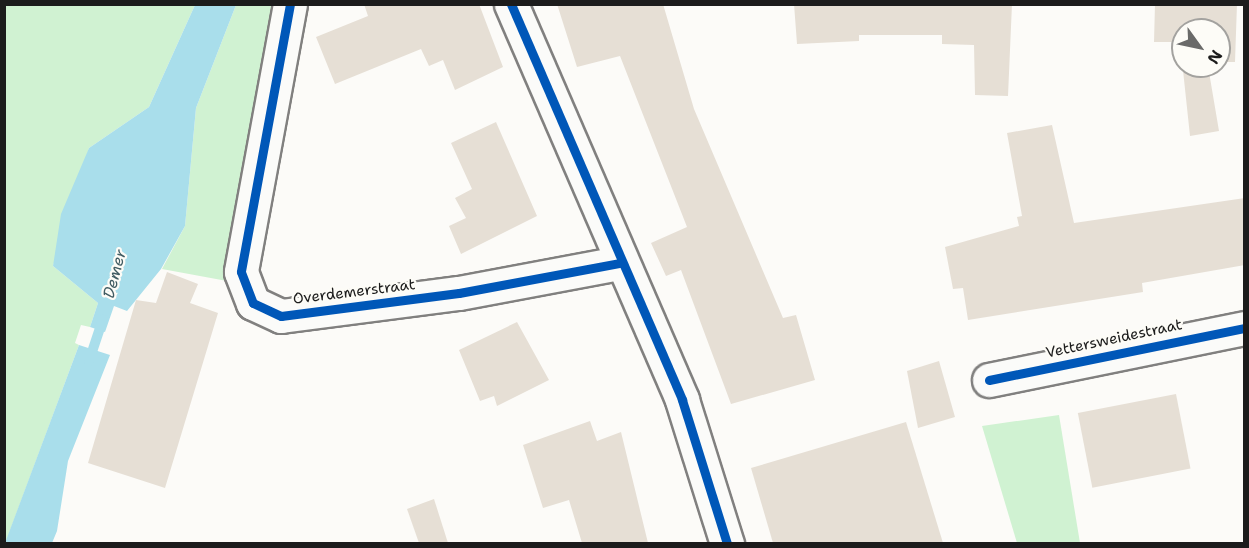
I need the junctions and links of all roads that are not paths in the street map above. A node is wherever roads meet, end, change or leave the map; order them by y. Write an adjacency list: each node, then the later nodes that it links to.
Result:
1 (290, 4): 3 (street, Overdemerstraat)
2 (511, 4): 3 (street)
3 (620, 263): 6 (street)
4 (1245, 328): 5 (street, Vettersweidestraat)
5 (989, 380)
6 (728, 543)

